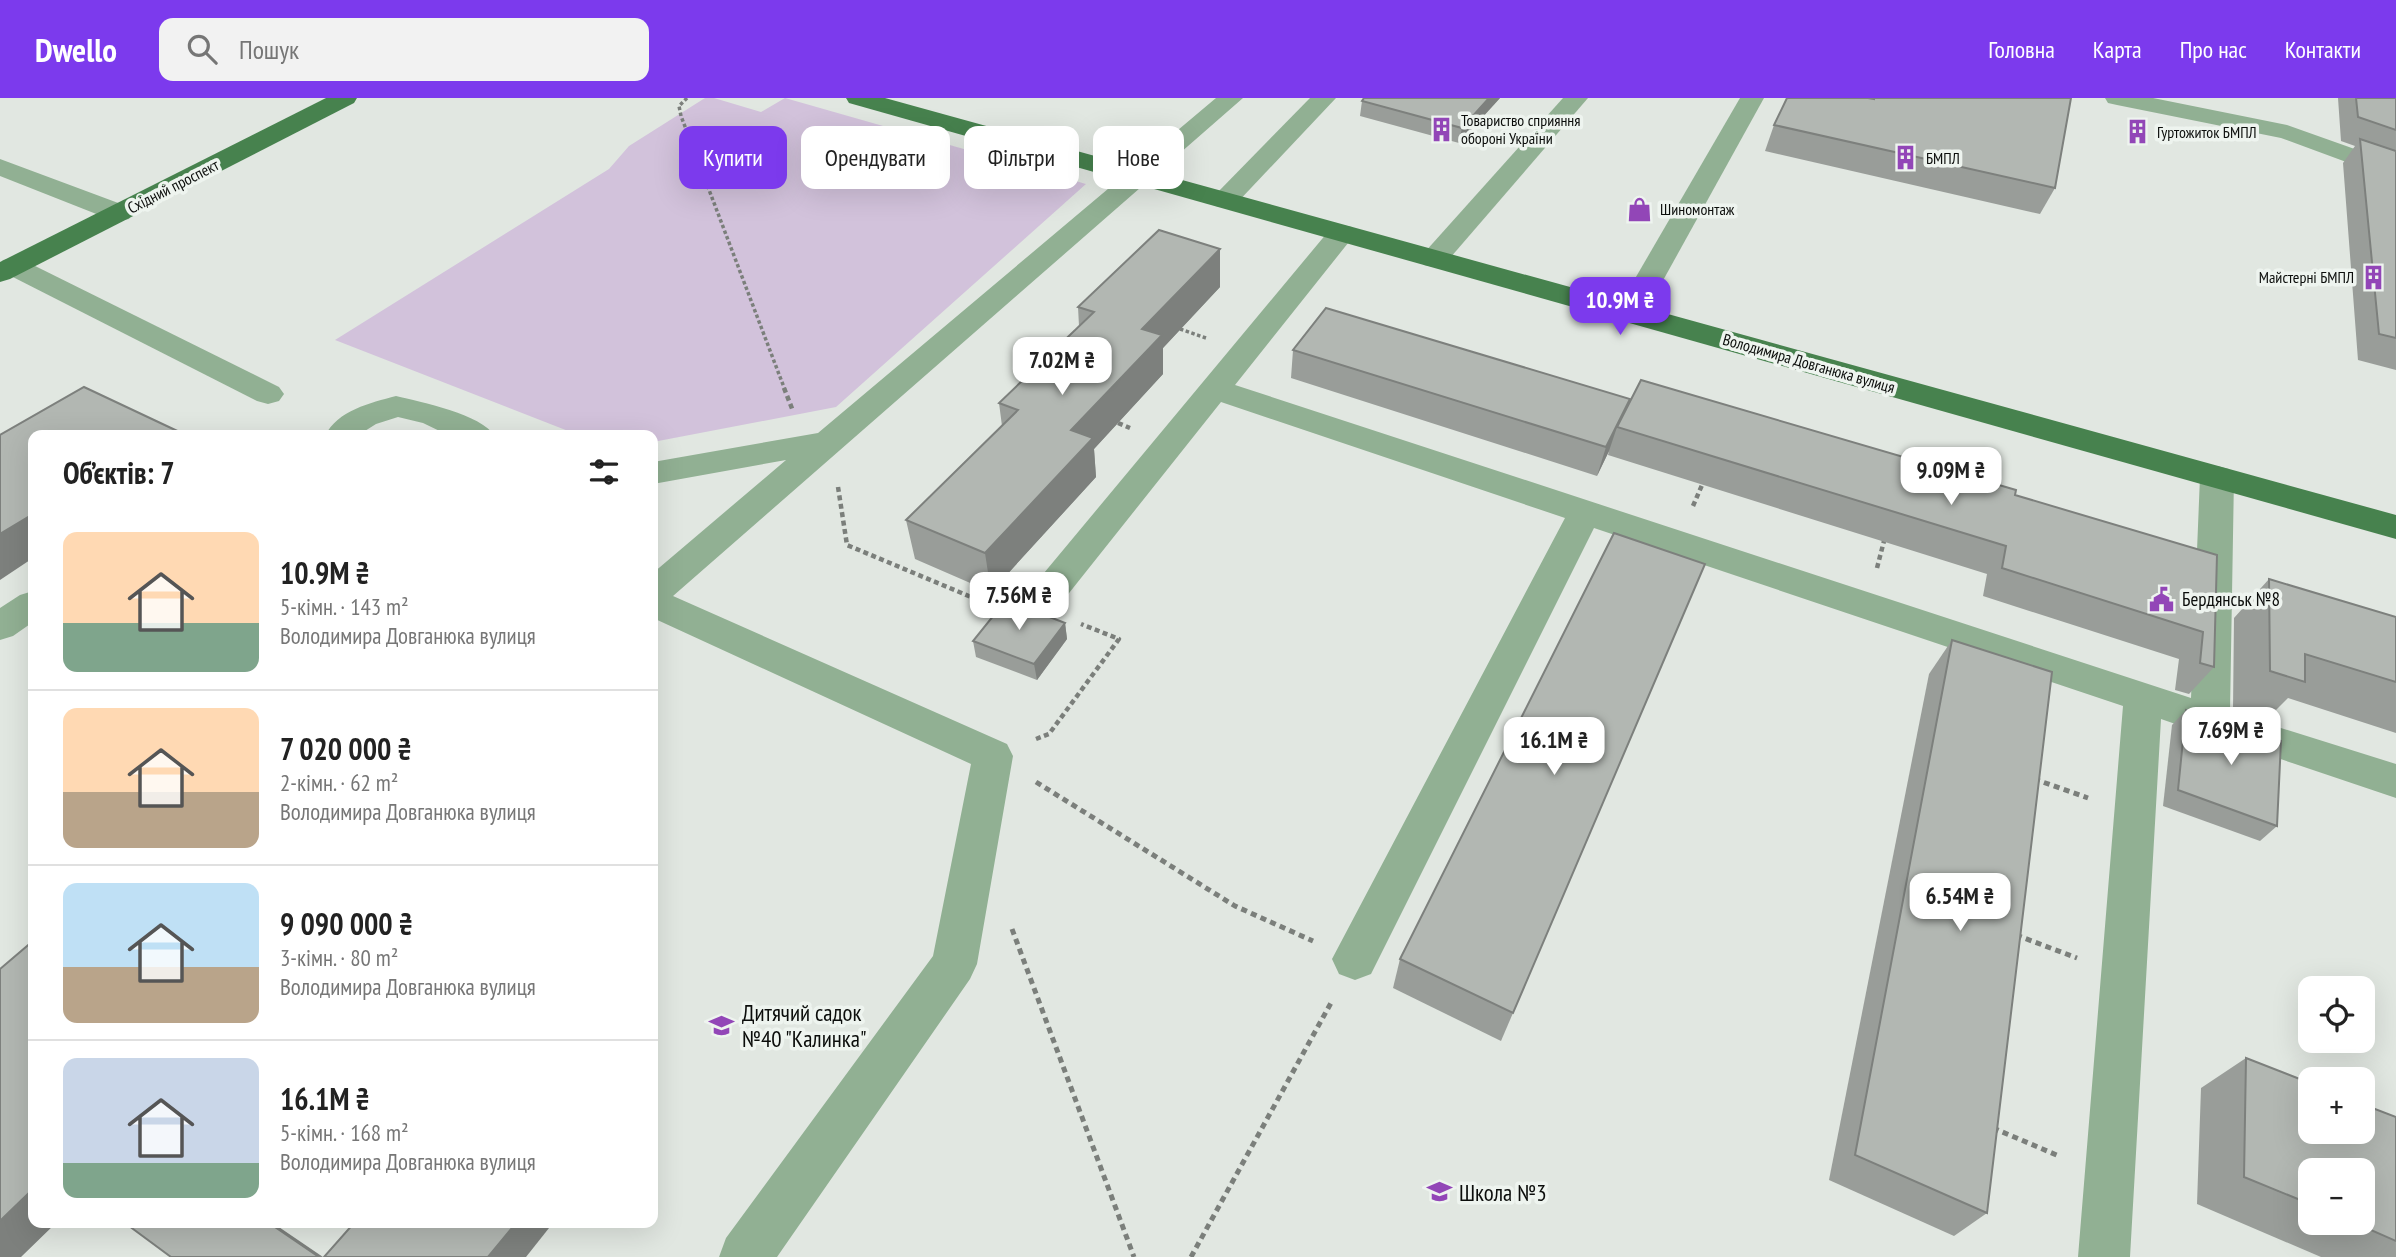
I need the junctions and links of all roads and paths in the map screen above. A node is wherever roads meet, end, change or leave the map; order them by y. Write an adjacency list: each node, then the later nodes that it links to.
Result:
1 (345, 98): 16 (main road, Східний проспект)
2 (687, 98): 25 (path)
3 (858, 98): 10 (main road, Володимира Довганюка вулиця)
4 (1231, 98): 9 (lane)
5 (1324, 98): 15 (lane)
6 (1576, 98): 18 (lane)
7 (2117, 98): 12 (lane)
8 (1749, 99): 20 (lane)
9 (1184, 140)
10 (1093, 163)
11 (0, 167): 16 (lane)
12 (2385, 168)
13 (1124, 189): 25 (lane)
14 (1184, 189): 15 (main road, Володимира Довганюка вулиця)
15 (1225, 200): 17 (main road, Володимира Довганюка вулиця)
16 (119, 213): 19 (main road, Східний проспект)
17 (1342, 233): 18 (main road, Володимира Довганюка вулиця); 21 (lane)
18 (1434, 259): 20 (main road, Володимира Довганюка вулиця)
19 (6, 270): 22 (lane)
20 (1630, 313): 27 (main road, Володимира Довганюка вулиця)
21 (1214, 389): 28 (lane); 33 (lane)
22 (268, 394)
23 (344, 430): 24 (lane)
24 (466, 430)
25 (831, 442): 26 (lane); 30 (lane); 33 (path)
26 (658, 472)
27 (2217, 477): 29 (main road, Володимира Довганюка вулиця); 36 (lane)
28 (1585, 512): 35 (lane); 43 (lane)
29 (2396, 527)
30 (658, 589)
31 (658, 605): 37 (lane)
32 (28, 607): 34 (lane)
33 (1037, 607): 37 (path)
34 (0, 626)
35 (2143, 698): 36 (lane); 40 (lane)
36 (2210, 720): 39 (lane)
37 (993, 756): 43 (path); 47 (lane)
38 (2030, 778): 40 (path)
39 (2396, 781)
40 (2135, 815): 44 (lane)
41 (1011, 926): 48 (path)
42 (2009, 932): 44 (path)
43 (1355, 959): 49 (path)
44 (2124, 976): 46 (lane)
45 (1983, 1124): 46 (path)
46 (2109, 1178): 50 (lane)
47 (745, 1257)
48 (1134, 1257)
49 (1191, 1257)
50 (2104, 1257)

